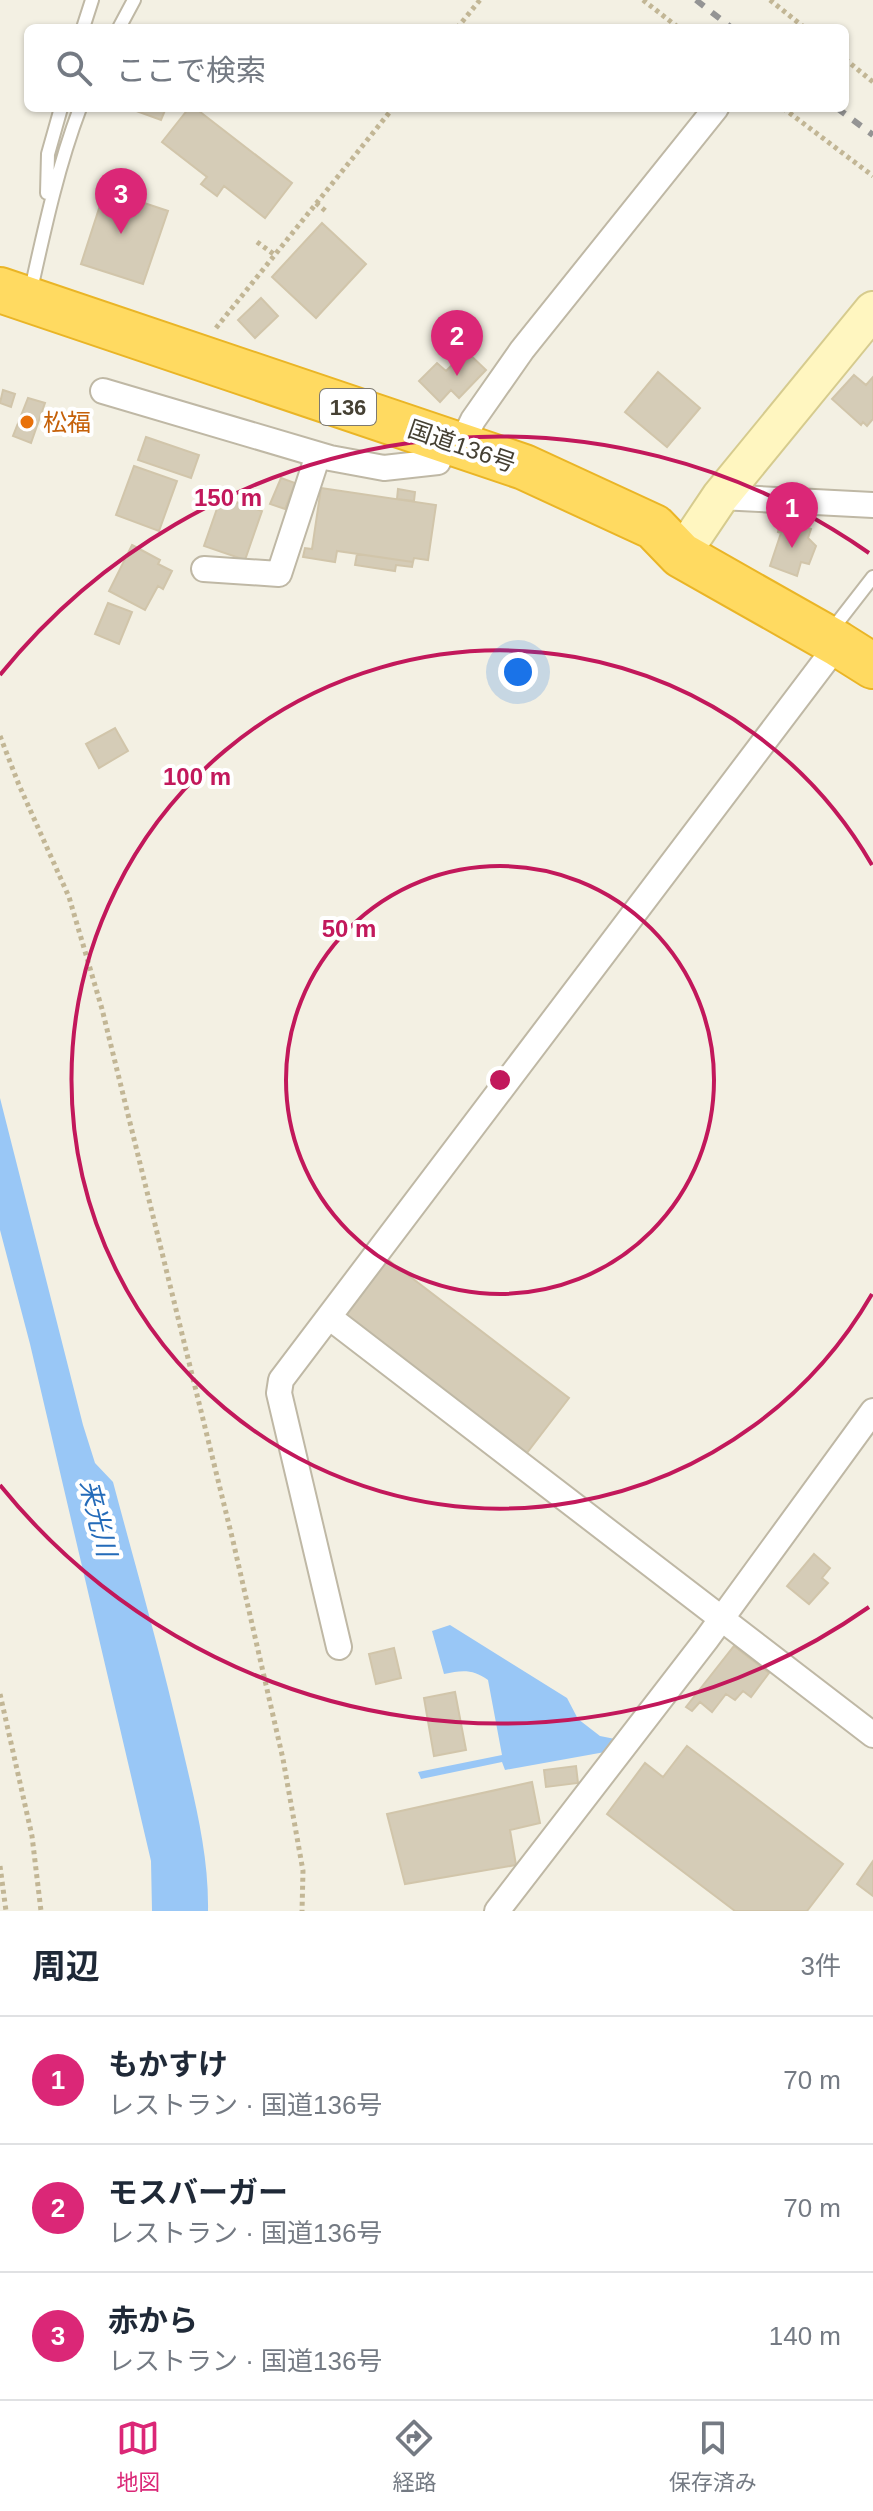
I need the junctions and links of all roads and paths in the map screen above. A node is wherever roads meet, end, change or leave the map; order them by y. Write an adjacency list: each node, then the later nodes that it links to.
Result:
1 (92, 0): 6 (lane)
2 (134, 0): 7 (lane)
3 (480, 0): 8 (path)
4 (643, 0): 9 (path)
5 (770, 0): 10 (path)
6 (84, 24)
7 (121, 24)
8 (460, 24)
9 (674, 24)
10 (800, 24)
11 (849, 62): 12 (path)
12 (873, 82)
13 (60, 112): 21 (lane)
14 (78, 112): 21 (lane)
15 (390, 112): 19 (path)
16 (713, 112): 28 (street)
17 (788, 112): 18 (path)
18 (873, 176)
19 (316, 203): 20 (path); 23 (path)
20 (328, 213)
21 (46, 220): 24 (lane)
22 (257, 242): 23 (path)
23 (275, 255): 26 (path)
24 (10, 300): 28 (highway, 国道136号 / 136)
25 (873, 310): 30 (street)
26 (216, 328)
27 (103, 391): 29 (street)
28 (450, 454): 29 (street); 32 (highway, 国道136号 / 136)
29 (318, 455): 33 (street)
30 (720, 497): 31 (street); 32 (street)
31 (873, 505)
32 (681, 555): 35 (highway, 国道136号 / 136)
33 (204, 569)
34 (873, 577): 35 (lane)
35 (846, 649): 37 (street)
36 (0, 736): 46 (path)
37 (329, 1317): 39 (street); 40 (street)
38 (873, 1411): 39 (street)
39 (720, 1620): 42 (street); 47 (street)
40 (339, 1647)
41 (0, 1694): 45 (path)
42 (873, 1735)
43 (0, 1866): 44 (path)
44 (6, 1911)
45 (41, 1911)
46 (302, 1911)
47 (497, 1911)

